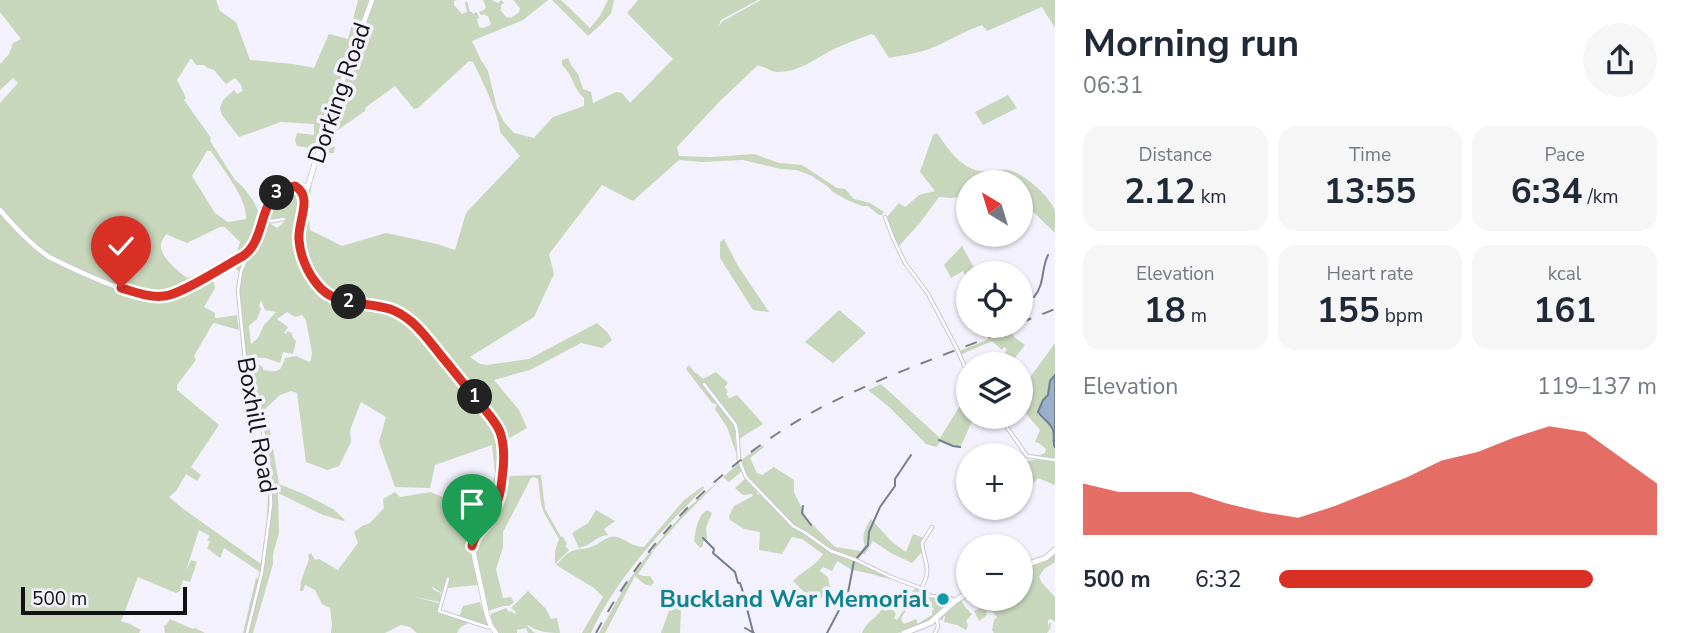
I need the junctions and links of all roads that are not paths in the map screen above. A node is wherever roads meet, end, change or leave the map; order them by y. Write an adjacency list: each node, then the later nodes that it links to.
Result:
1 (372, 0): 3 (main road, Dorking Road)
2 (295, 186): 3 (main road); 4 (main road); 7 (main road)
3 (308, 186): 4 (main road, Dorking Road)
4 (305, 199): 21 (main road, Dorking Road)
5 (0, 209): 9 (main road)
6 (885, 217): 10 (street)
7 (262, 219): 8 (street); 9 (main road)
8 (284, 219)
9 (245, 257): 23 (street, Boxhill Road)
10 (958, 352)
11 (704, 384): 18 (street)
12 (1008, 429): 13 (street)
13 (1055, 460)
14 (932, 527): 18 (street)
15 (1055, 550): 16 (main road)
16 (1033, 562)
17 (448, 579): 21 (street)
18 (921, 589): 19 (street)
19 (955, 601): 20 (main road)
20 (936, 619): 22 (street); 25 (main road)
21 (491, 626): 24 (main road)
22 (936, 632)
23 (247, 633)
24 (496, 633)
25 (904, 633)

